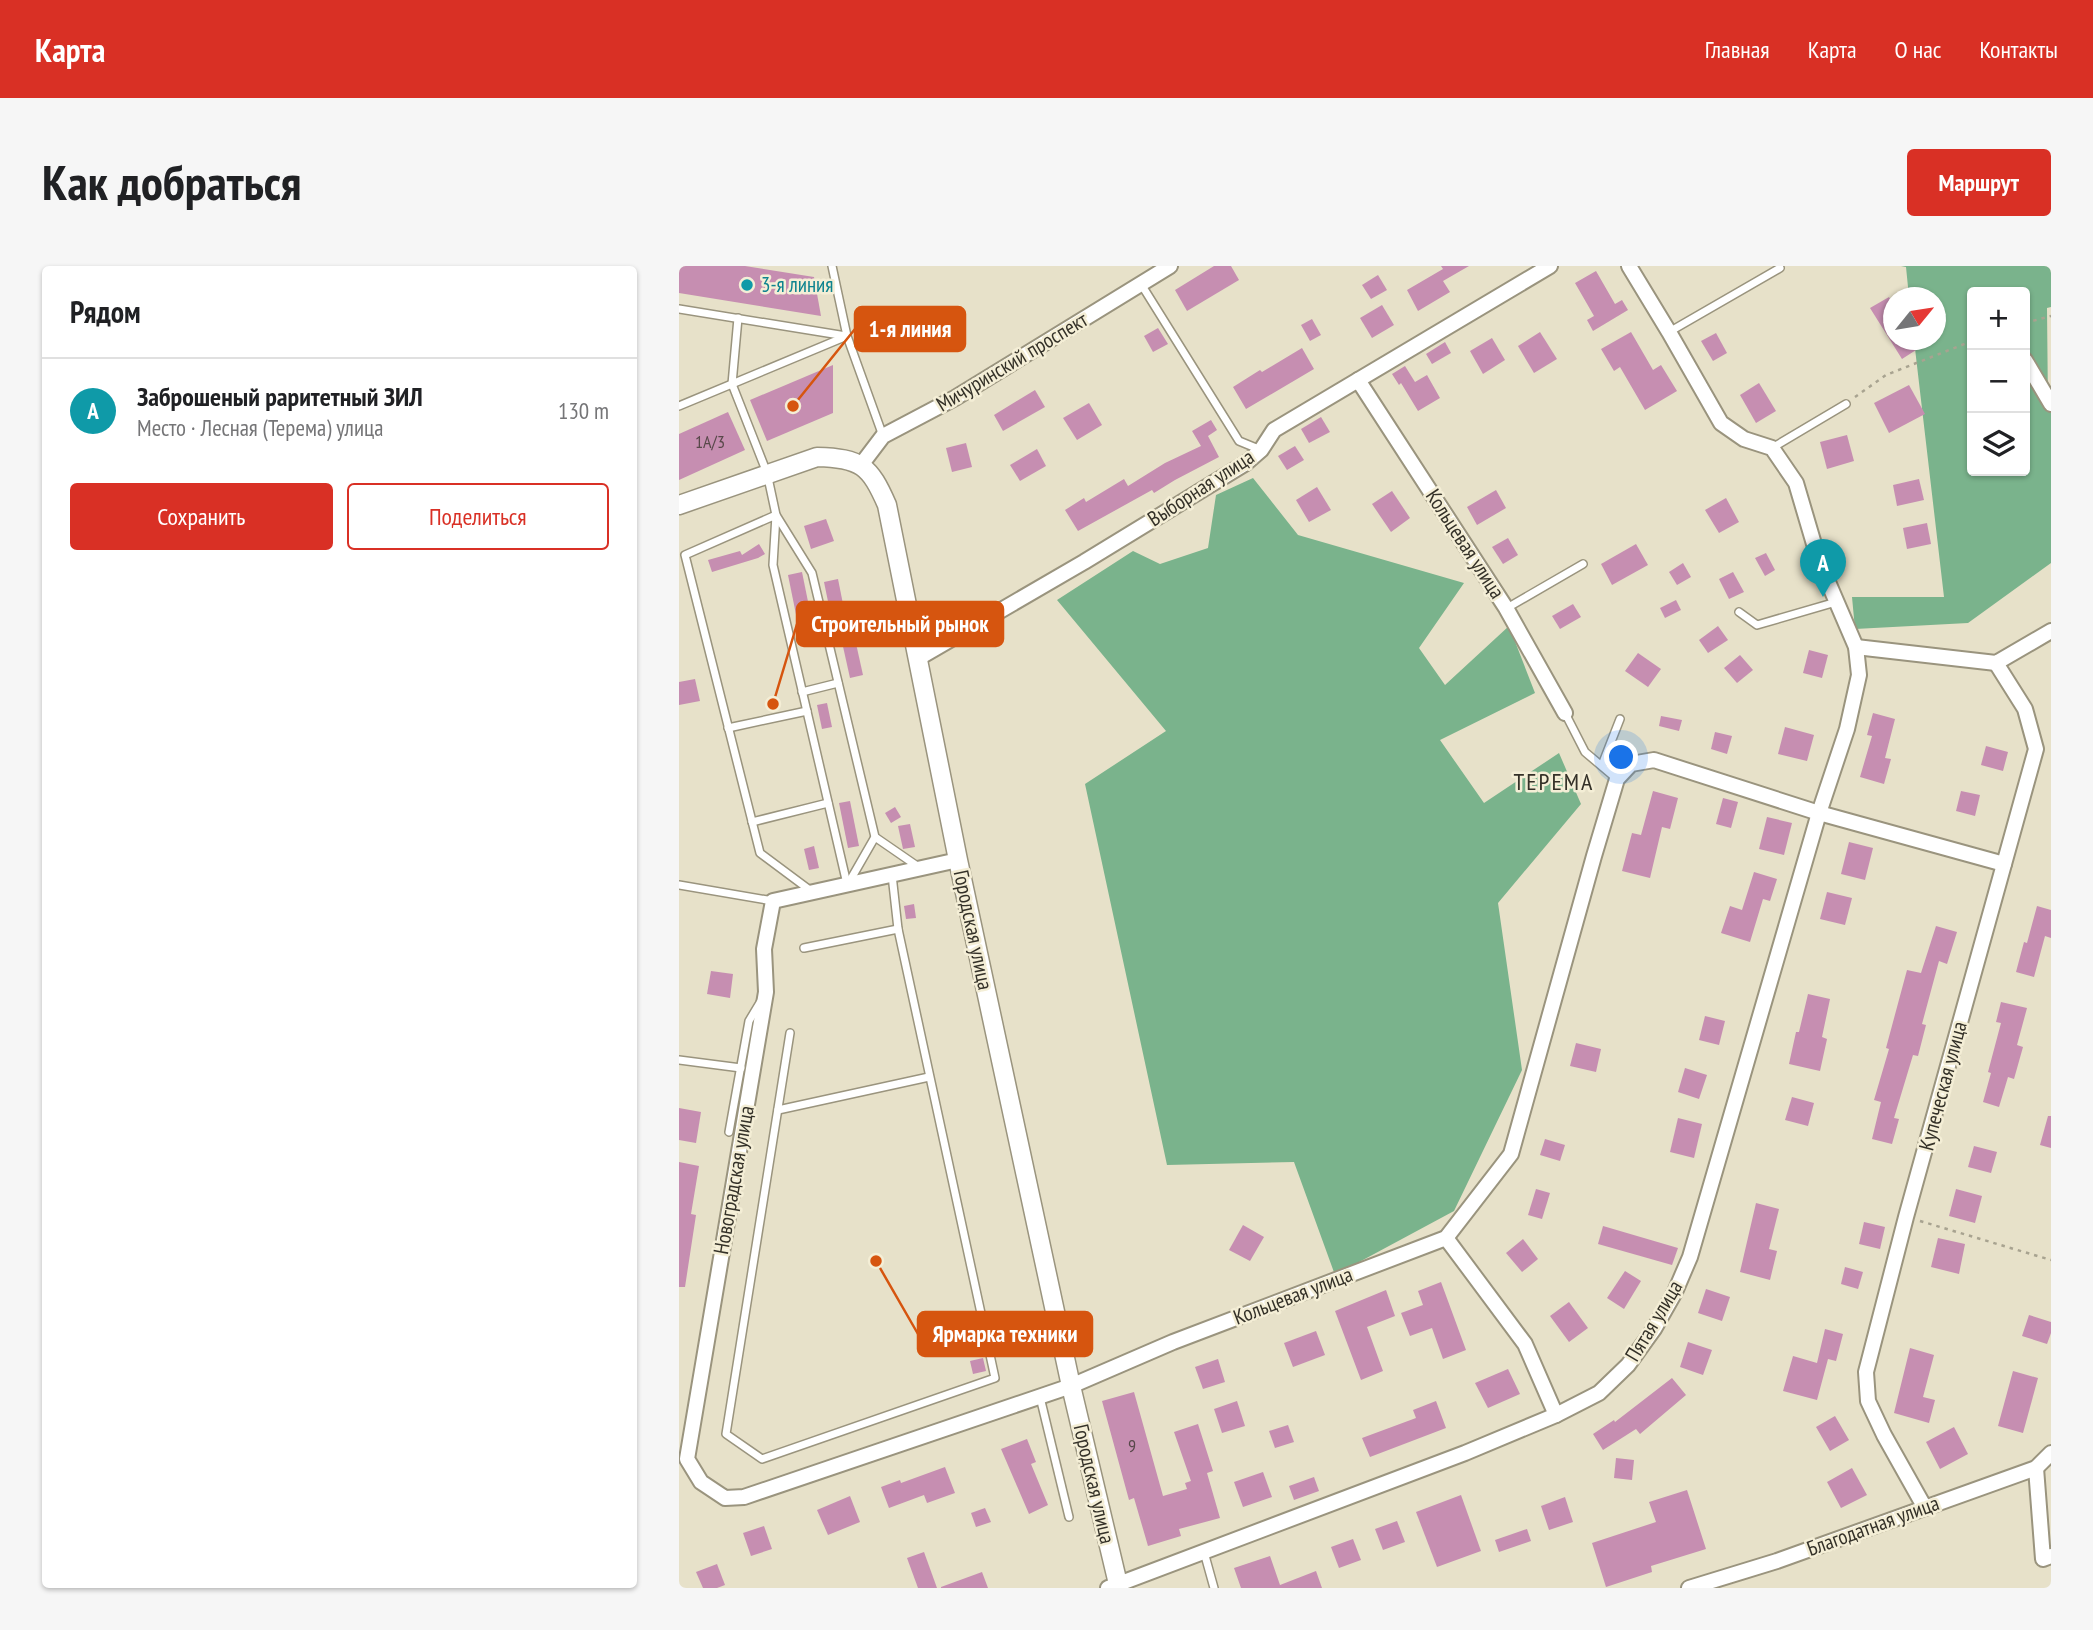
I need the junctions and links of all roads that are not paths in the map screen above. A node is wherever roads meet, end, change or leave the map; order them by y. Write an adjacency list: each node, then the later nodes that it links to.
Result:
1 (832, 266): 10 (lane)
2 (1170, 266): 6 (street, Мичуринский проспект)
3 (1551, 266): 12 (street, Выборная улица)
4 (1629, 266): 9 (street)
5 (1780, 268): 9 (lane)
6 (1141, 284): 17 (street, Мичуринский проспект); 19 (lane)
7 (679, 309): 8 (lane)
8 (737, 318): 10 (lane); 13 (lane)
9 (1669, 332): 18 (street)
10 (847, 336): 13 (lane); 17 (lane)
11 (2030, 369): 14 (street)
12 (1358, 380): 19 (street, Выборная улица); 27 (street, Кольцевая улица)
13 (732, 384): 16 (lane); 21 (lane)
14 (2048, 400)
15 (1846, 404): 18 (lane)
16 (679, 406)
17 (883, 436): 20 (street, Мичуринский проспект)
18 (1772, 448): 26 (street)
19 (1261, 450): 31 (street, Выборная улица)
20 (860, 465): 21 (street); 31 (street, Городская улица)
21 (767, 474): 22 (street); 23 (lane)
22 (679, 505)
23 (776, 515): 24 (lane); 33 (lane); 34 (lane)
24 (682, 556): 38 (lane)
25 (1583, 564): 27 (lane)
26 (1836, 602): 28 (lane); 30 (street)
27 (1506, 608): 36 (street, Кольцевая улица)
28 (1739, 612)
29 (2051, 631): 32 (street)
30 (1856, 646): 32 (street); 42 (street, Пятая улица)
31 (916, 659): 45 (street, Городская улица)
32 (1996, 663): 46 (street, Купеческая улица)
33 (838, 683): 34 (lane); 44 (lane)
34 (802, 692): 35 (lane)
35 (807, 711): 38 (lane); 41 (lane)
36 (1565, 713): 39 (lane)
37 (1620, 719): 39 (lane)
38 (728, 728): 43 (lane)
39 (1602, 765): 40 (lane)
40 (1617, 779): 42 (street); 62 (street)
41 (828, 803): 43 (lane); 50 (lane)
42 (1819, 813): 46 (street); 65 (street, Пятая улица)
43 (752, 821): 51 (lane)
44 (875, 837): 47 (lane); 50 (lane)
45 (958, 860): 47 (street); 63 (street, Городская улица)
46 (2004, 864): 69 (street, Купеческая улица)
47 (920, 869): 48 (street)
48 (892, 875): 50 (street); 53 (lane)
49 (679, 885): 52 (lane)
50 (847, 885): 51 (street)
51 (813, 892): 52 (street)
52 (772, 901): 55 (street, Новоградская улица)
53 (898, 929): 54 (lane); 59 (lane)
54 (804, 948)
55 (766, 992): 58 (lane); 67 (street, Новоградская улица)
56 (790, 1033): 60 (lane)
57 (679, 1060): 58 (lane)
58 (741, 1068): 61 (lane)
59 (929, 1077): 60 (lane); 60 (lane)
60 (778, 1110)
61 (729, 1132)
62 (1446, 1238): 63 (street, Кольцевая улица); 65 (street)
63 (1071, 1386): 64 (street, Кольцевая улица); 73 (street, Городская улица)
64 (1040, 1396): 67 (street, Кольцевая улица); 70 (lane)
65 (1556, 1415): 71 (street, Пятая улица)
66 (2051, 1453): 68 (street, Благодатная улица)
67 (683, 1460)
68 (2036, 1468): 69 (street, Благодатная улица); 72 (street)
69 (1924, 1508): 75 (street, Благодатная улица)
70 (1069, 1517)
71 (1205, 1552): 73 (street, Пятая улица); 74 (lane)
72 (2051, 1556)
73 (1115, 1587)
74 (1214, 1588)
75 (1689, 1588)

